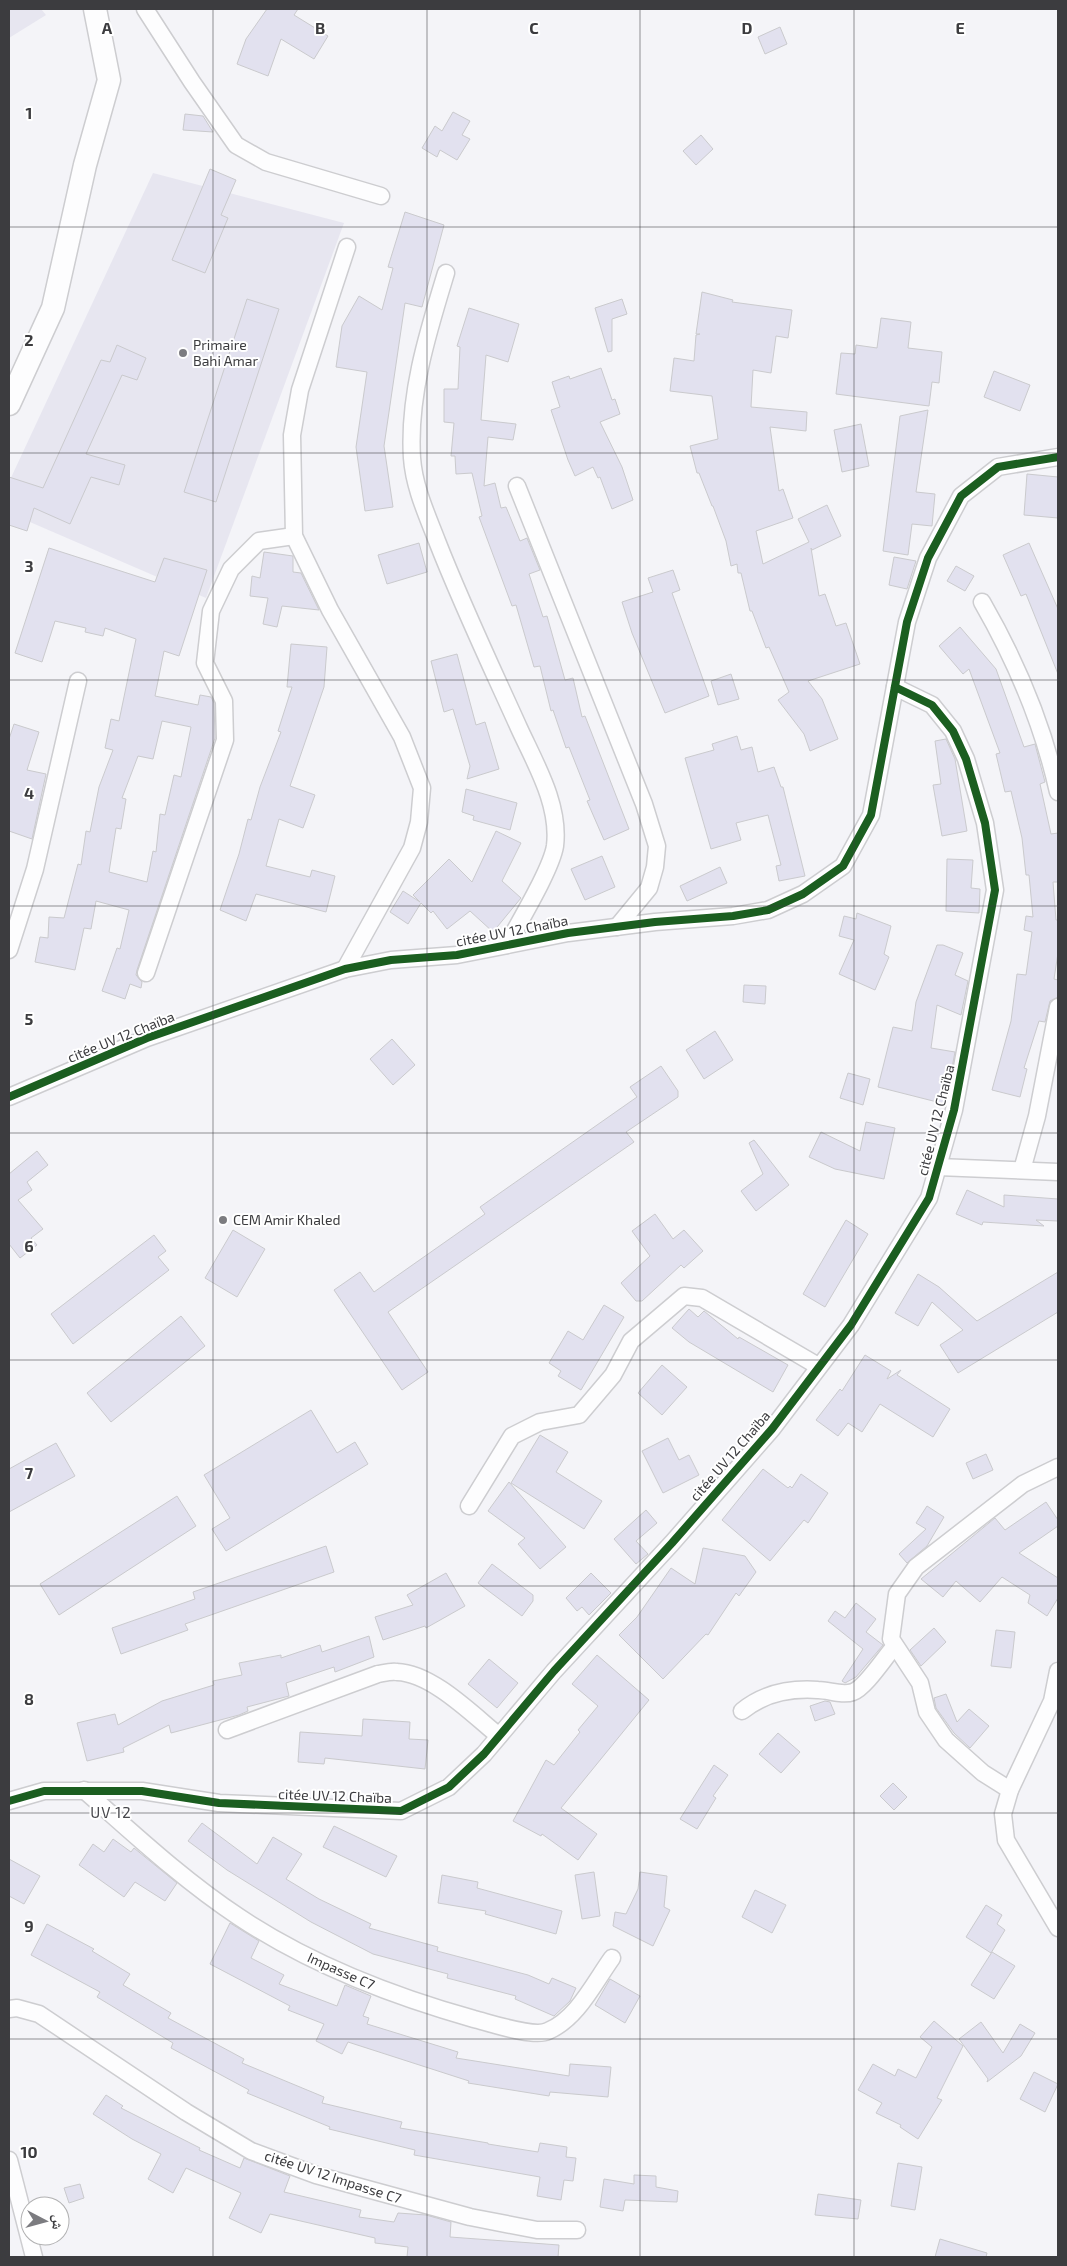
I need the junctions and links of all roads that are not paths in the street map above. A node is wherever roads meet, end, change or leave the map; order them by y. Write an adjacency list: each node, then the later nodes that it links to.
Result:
1 (95, 9): 6 (street)
2 (145, 9): 3 (street)
3 (382, 196)
4 (347, 247): 9 (street)
5 (446, 273): 15 (street)
6 (9, 404)
7 (1058, 457): 12 (street, citée UV 12 Chaïba)
8 (517, 486): 14 (street)
9 (294, 536): 17 (street); 18 (street)
10 (982, 602): 13 (street)
11 (78, 681): 16 (street)
12 (895, 687): 14 (street, citée UV 12 Chaïba); 21 (street, citée UV 12 Chaïba)
13 (1058, 792)
14 (617, 927): 15 (street, citée UV 12 Chaïba)
15 (507, 945): 17 (street, citée UV 12 Chaïba)
16 (9, 950)
17 (345, 969): 20 (street, citée UV 12 Chaïba)
18 (146, 973)
19 (1058, 1007): 22 (street)
20 (9, 1097)
21 (938, 1167): 22 (street); 24 (street, citée UV 12 Chaïba)
22 (1022, 1170): 23 (street)
23 (1058, 1172)
24 (818, 1366): 26 (street); 31 (street, citée UV 12 Chaïba)
25 (1058, 1467): 27 (street)
26 (469, 1506)
27 (894, 1647): 29 (street); 33 (street)
28 (1058, 1670): 33 (street)
29 (742, 1711)
30 (227, 1730): 31 (street)
31 (499, 1736): 32 (street, citée UV 12 Chaïba)
32 (84, 1790): 34 (street, citée UV 12 Chaïba); 36 (street, Impasse C7)
33 (1010, 1790): 35 (street)
34 (9, 1801)
35 (1058, 1928)
36 (612, 1958)
37 (9, 2009): 39 (street, citée UV 12 Impasse C7)
38 (10, 2168): 40 (street)
39 (577, 2230)
40 (34, 2257)

